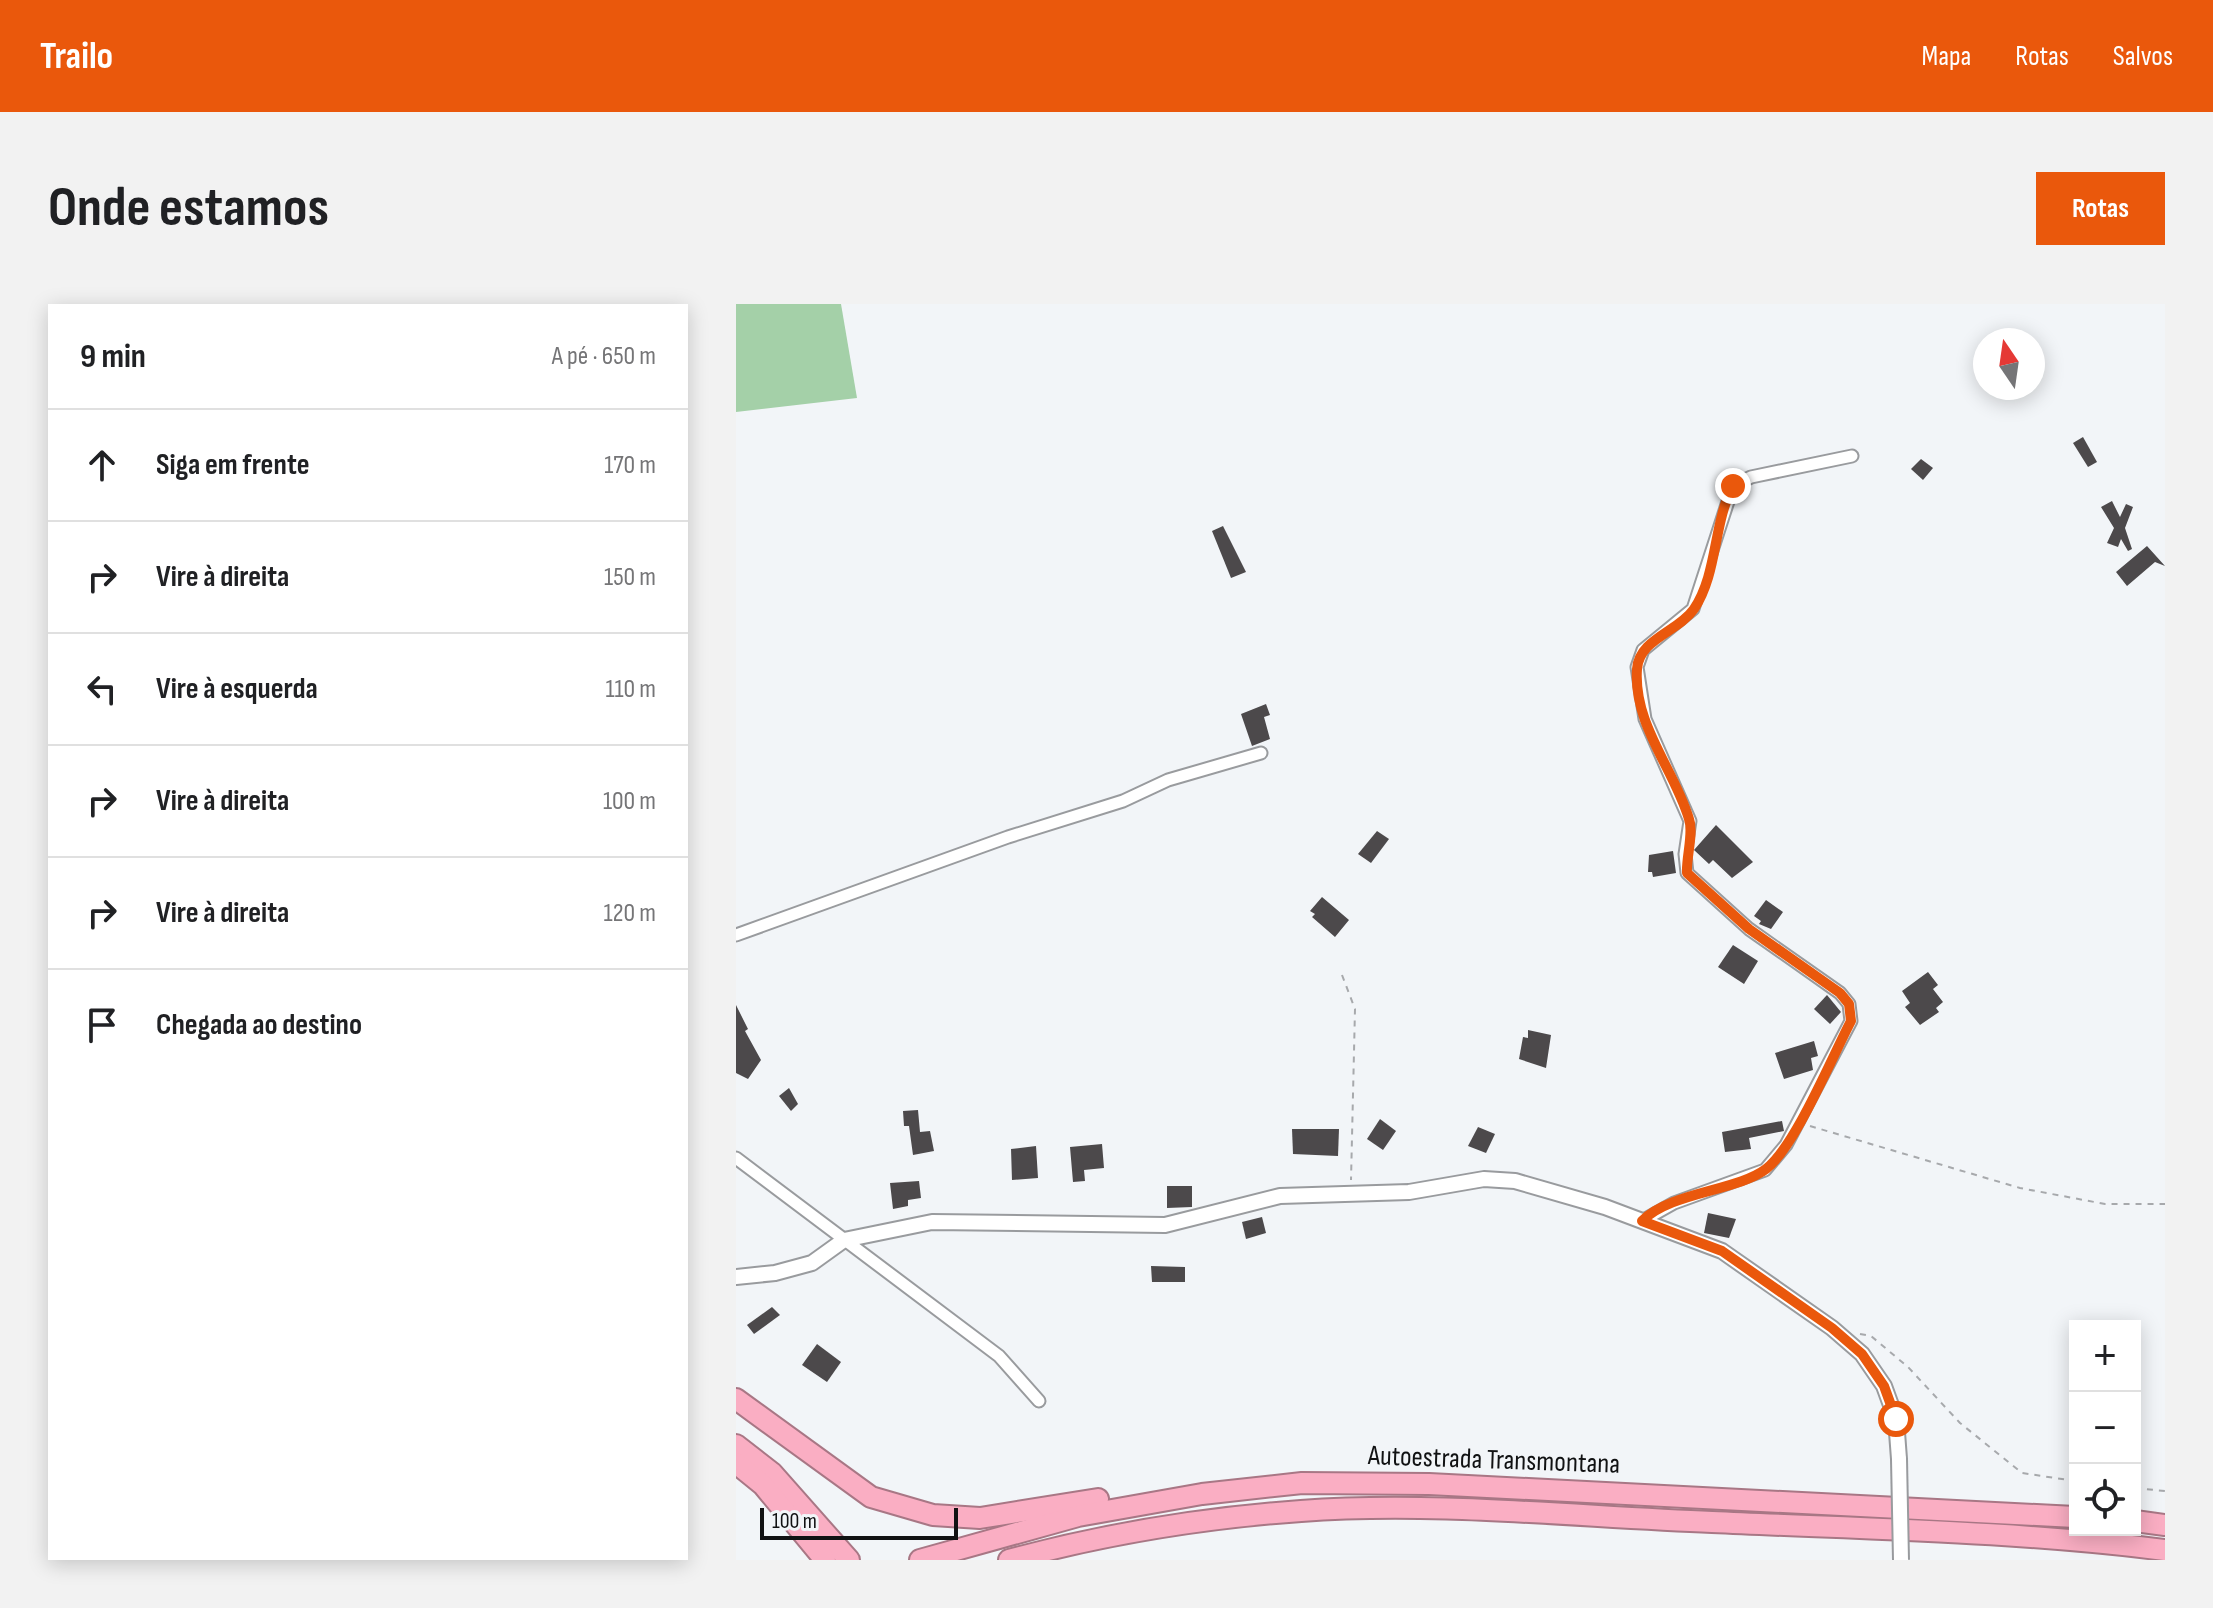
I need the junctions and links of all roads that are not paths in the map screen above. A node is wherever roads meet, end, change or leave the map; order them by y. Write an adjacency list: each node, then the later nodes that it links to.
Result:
1 (1852, 456): 5 (street)
2 (1261, 753): 3 (street)
3 (736, 935)
4 (736, 1158): 6 (street)
5 (1642, 1221): 6 (street); 20 (street, bridge)
6 (844, 1240): 7 (street); 9 (street)
7 (736, 1277)
8 (736, 1399): 12 (highway)
9 (1039, 1401)
10 (736, 1445): 17 (highway)
11 (736, 1463): 17 (highway)
12 (1202, 1494): 13 (highway, Autoestrada Transmontana); 18 (highway, Autoestrada Transmontana)
13 (2069, 1517)
14 (2141, 1522): 15 (highway)
15 (2165, 1525)
16 (2165, 1550): 19 (highway, Autoestrada Transmontana)
17 (833, 1554)
18 (920, 1560)
19 (1009, 1560)
20 (1901, 1560)

